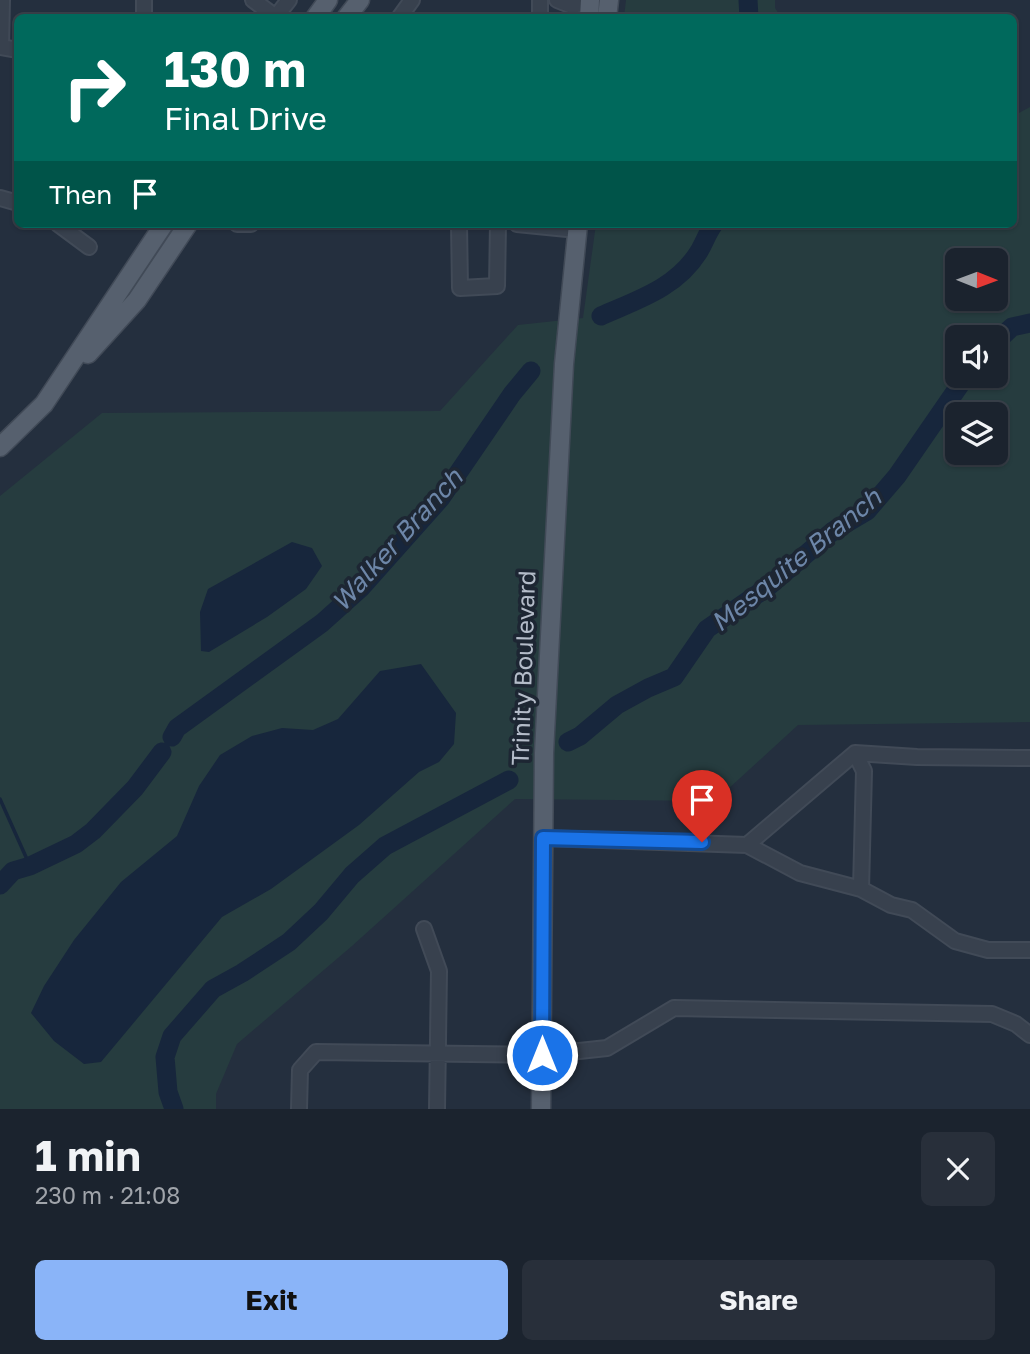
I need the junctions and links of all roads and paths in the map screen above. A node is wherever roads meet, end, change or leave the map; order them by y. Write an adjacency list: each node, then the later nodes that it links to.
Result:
1 (2, 0): 8 (street)
2 (253, 0): 6 (street)
3 (289, 0): 7 (street)
4 (557, 0): 5 (street)
5 (590, 6)
6 (272, 14)
7 (278, 14)
8 (0, 47)
9 (63, 228): 15 (street)
10 (161, 228): 16 (main road)
11 (185, 228): 16 (main road)
12 (459, 228): 13 (street)
13 (498, 228)
14 (578, 228): 20 (main road, Trinity Boulevard)
15 (89, 247)
16 (44, 404): 17 (main road)
17 (1, 443)
18 (855, 753): 19 (street); 21 (street); 22 (street)
19 (1030, 758)
20 (543, 838): 21 (street); 27 (main road, Trinity Boulevard)
21 (747, 845): 22 (street)
22 (861, 889): 24 (street)
23 (424, 929): 26 (street)
24 (1030, 950)
25 (1030, 1035): 27 (street)
26 (438, 1054): 27 (street); 28 (street); 29 (street)
27 (542, 1055): 30 (main road, Trinity Boulevard)
28 (299, 1109)
29 (437, 1109)
30 (541, 1109)

